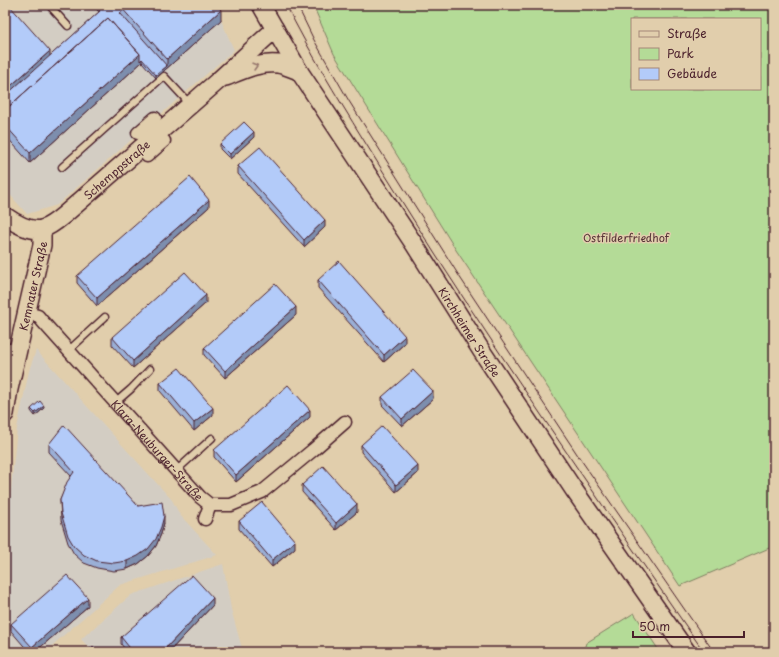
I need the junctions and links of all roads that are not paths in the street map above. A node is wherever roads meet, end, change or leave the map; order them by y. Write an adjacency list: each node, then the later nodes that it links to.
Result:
1 (49, 5): 3 (lane)
2 (261, 5): 4 (main road, Kirchheimer Straße)
3 (68, 26)
4 (274, 29): 5 (main road, Kirchheimer Straße); 6 (main road, Schemppstraße)
5 (299, 71): 6 (main road, Schemppstraße, one-way to 5); 27 (main road, Kirchheimer Straße)
6 (219, 80): 7 (main road, Schemppstraße)
7 (190, 104): 12 (lane); 14 (main road, Schemppstraße)
8 (155, 118): 9 (street)
9 (138, 133)
10 (164, 141): 11 (street)
11 (147, 156)
12 (62, 167)
13 (5, 216): 14 (main road)
14 (42, 229): 15 (main road, Kemnater Straße)
15 (27, 313): 17 (main road, Kemnater Straße); 18 (street, Klara-Neuburger-Straße)
16 (105, 317): 18 (lane)
17 (12, 350): 21 (main road, Kemnater Straße)
18 (69, 350): 20 (street, Klara-Neuburger-Straße)
19 (150, 369): 20 (lane)
20 (116, 402): 24 (street, Klara-Neuburger-Straße)
21 (5, 414)
22 (345, 422): 25 (street, Klara-Neuburger-Straße)
23 (212, 438): 24 (lane)
24 (177, 470): 25 (street, Klara-Neuburger-Straße)
25 (210, 505): 26 (street)
26 (205, 519)
27 (687, 652)

